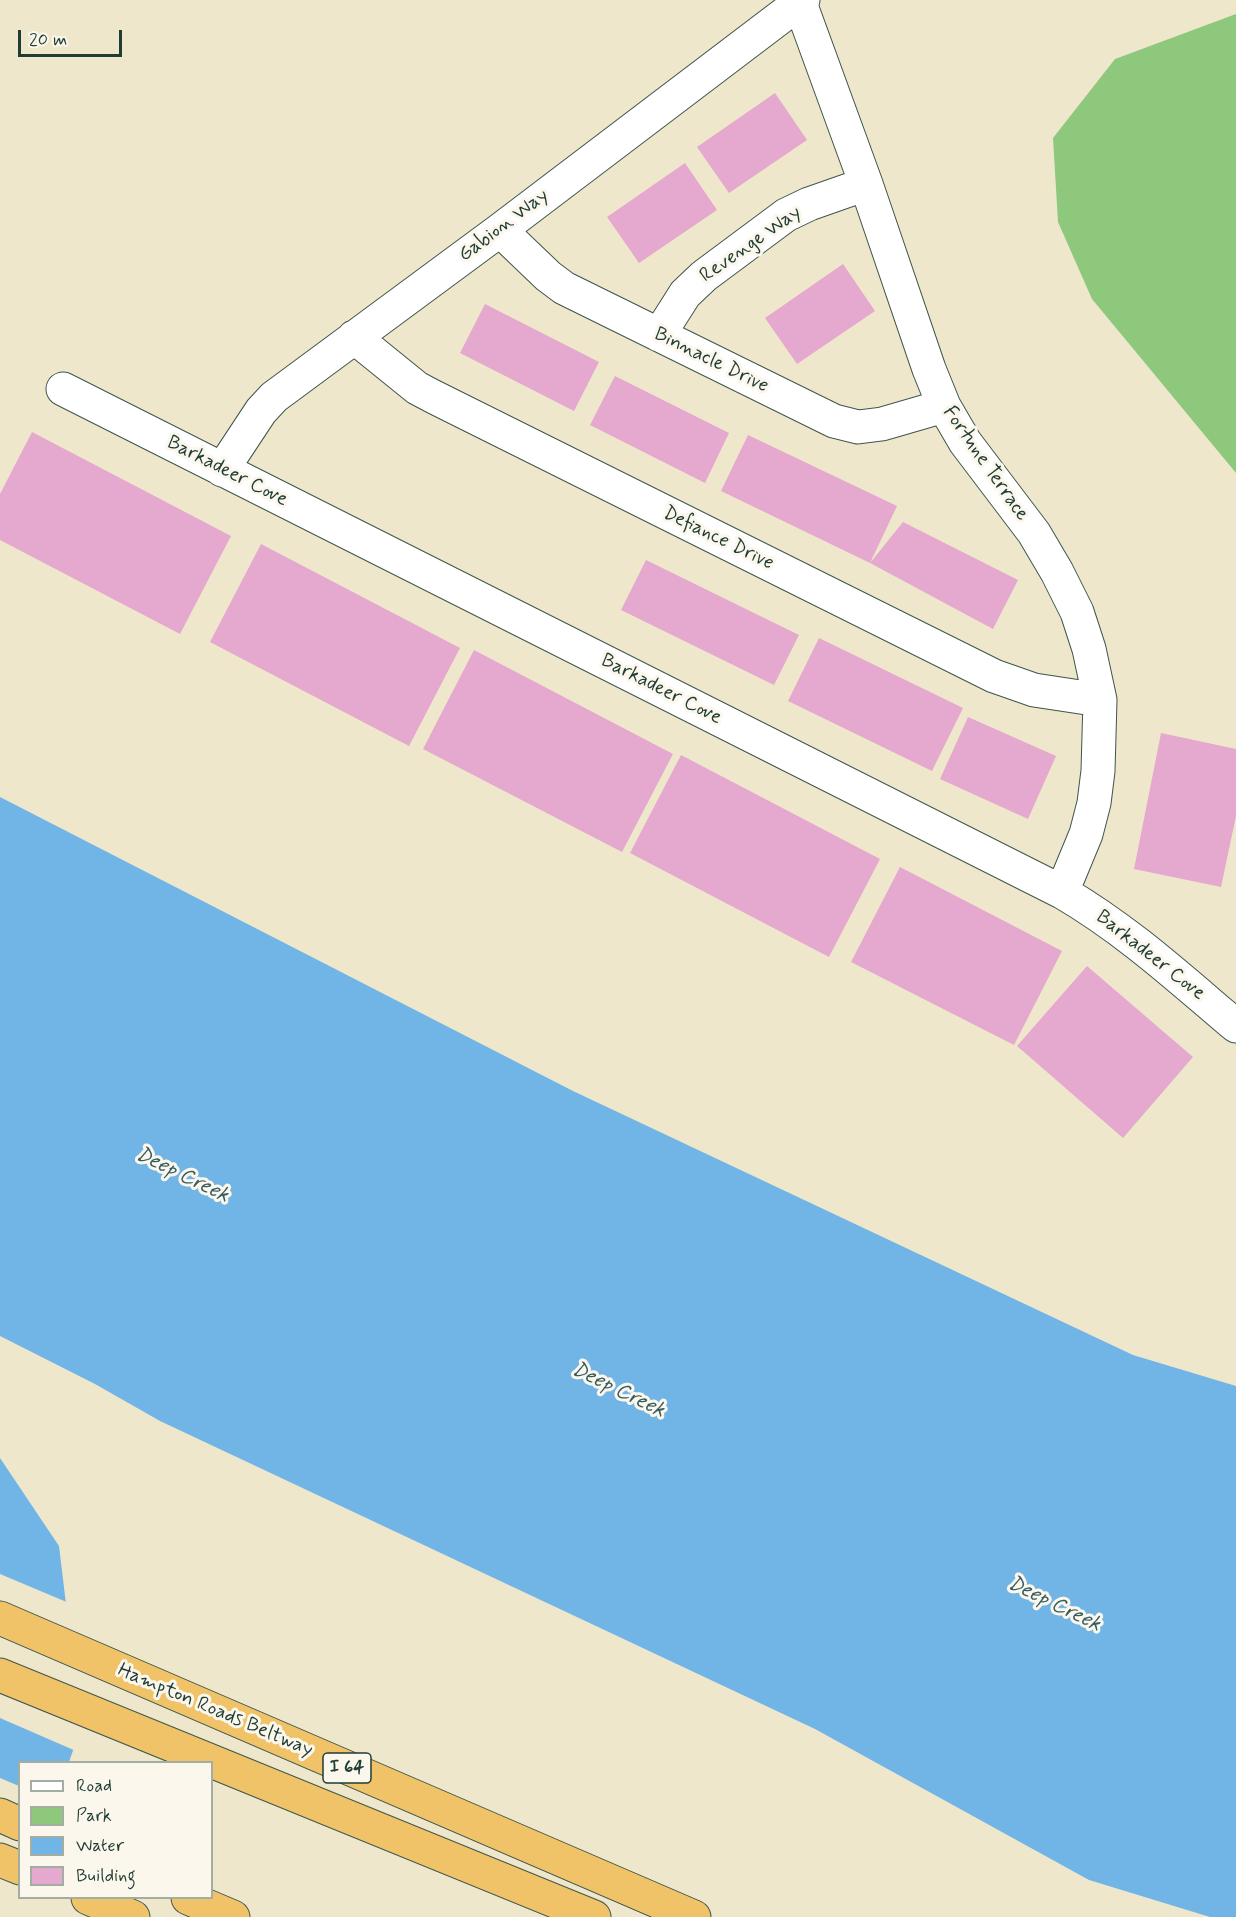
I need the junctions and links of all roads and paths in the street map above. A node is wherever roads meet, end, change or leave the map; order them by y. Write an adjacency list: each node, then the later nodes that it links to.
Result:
1 (802, 1): 2 (street, Fortune Terrace); 3 (street, Gabion Way)
2 (866, 184): 4 (street, Revenge Way); 7 (street, Fortune Terrace)
3 (500, 230): 4 (street, Binnacle Drive); 5 (street, Gabion Way)
4 (659, 335): 7 (street, Binnacle Drive)
5 (354, 337): 8 (street, Gabion Way); 9 (street, Defiance Drive)
6 (63, 389): 8 (street, Barkadeer Cove)
7 (944, 406): 9 (street, Fortune Terrace)
8 (222, 470): 10 (street, Barkadeer Cove)
9 (1100, 700): 10 (street, Fortune Terrace)
10 (1062, 892): 11 (street, Barkadeer Cove)
11 (1236, 1026)
12 (0, 1618): 25 (highway, Hampton Roads Beltway / I 64)
13 (0, 1675): 14 (highway)
14 (211, 1761)
15 (213, 1762): 24 (highway)
16 (0, 1815): 17 (highway)
17 (18, 1823)
18 (0, 1860): 19 (highway)
19 (18, 1867)
20 (90, 1899): 22 (highway)
21 (190, 1899): 23 (highway)
22 (134, 1917)
23 (233, 1917)
24 (594, 1917)
25 (694, 1917)

